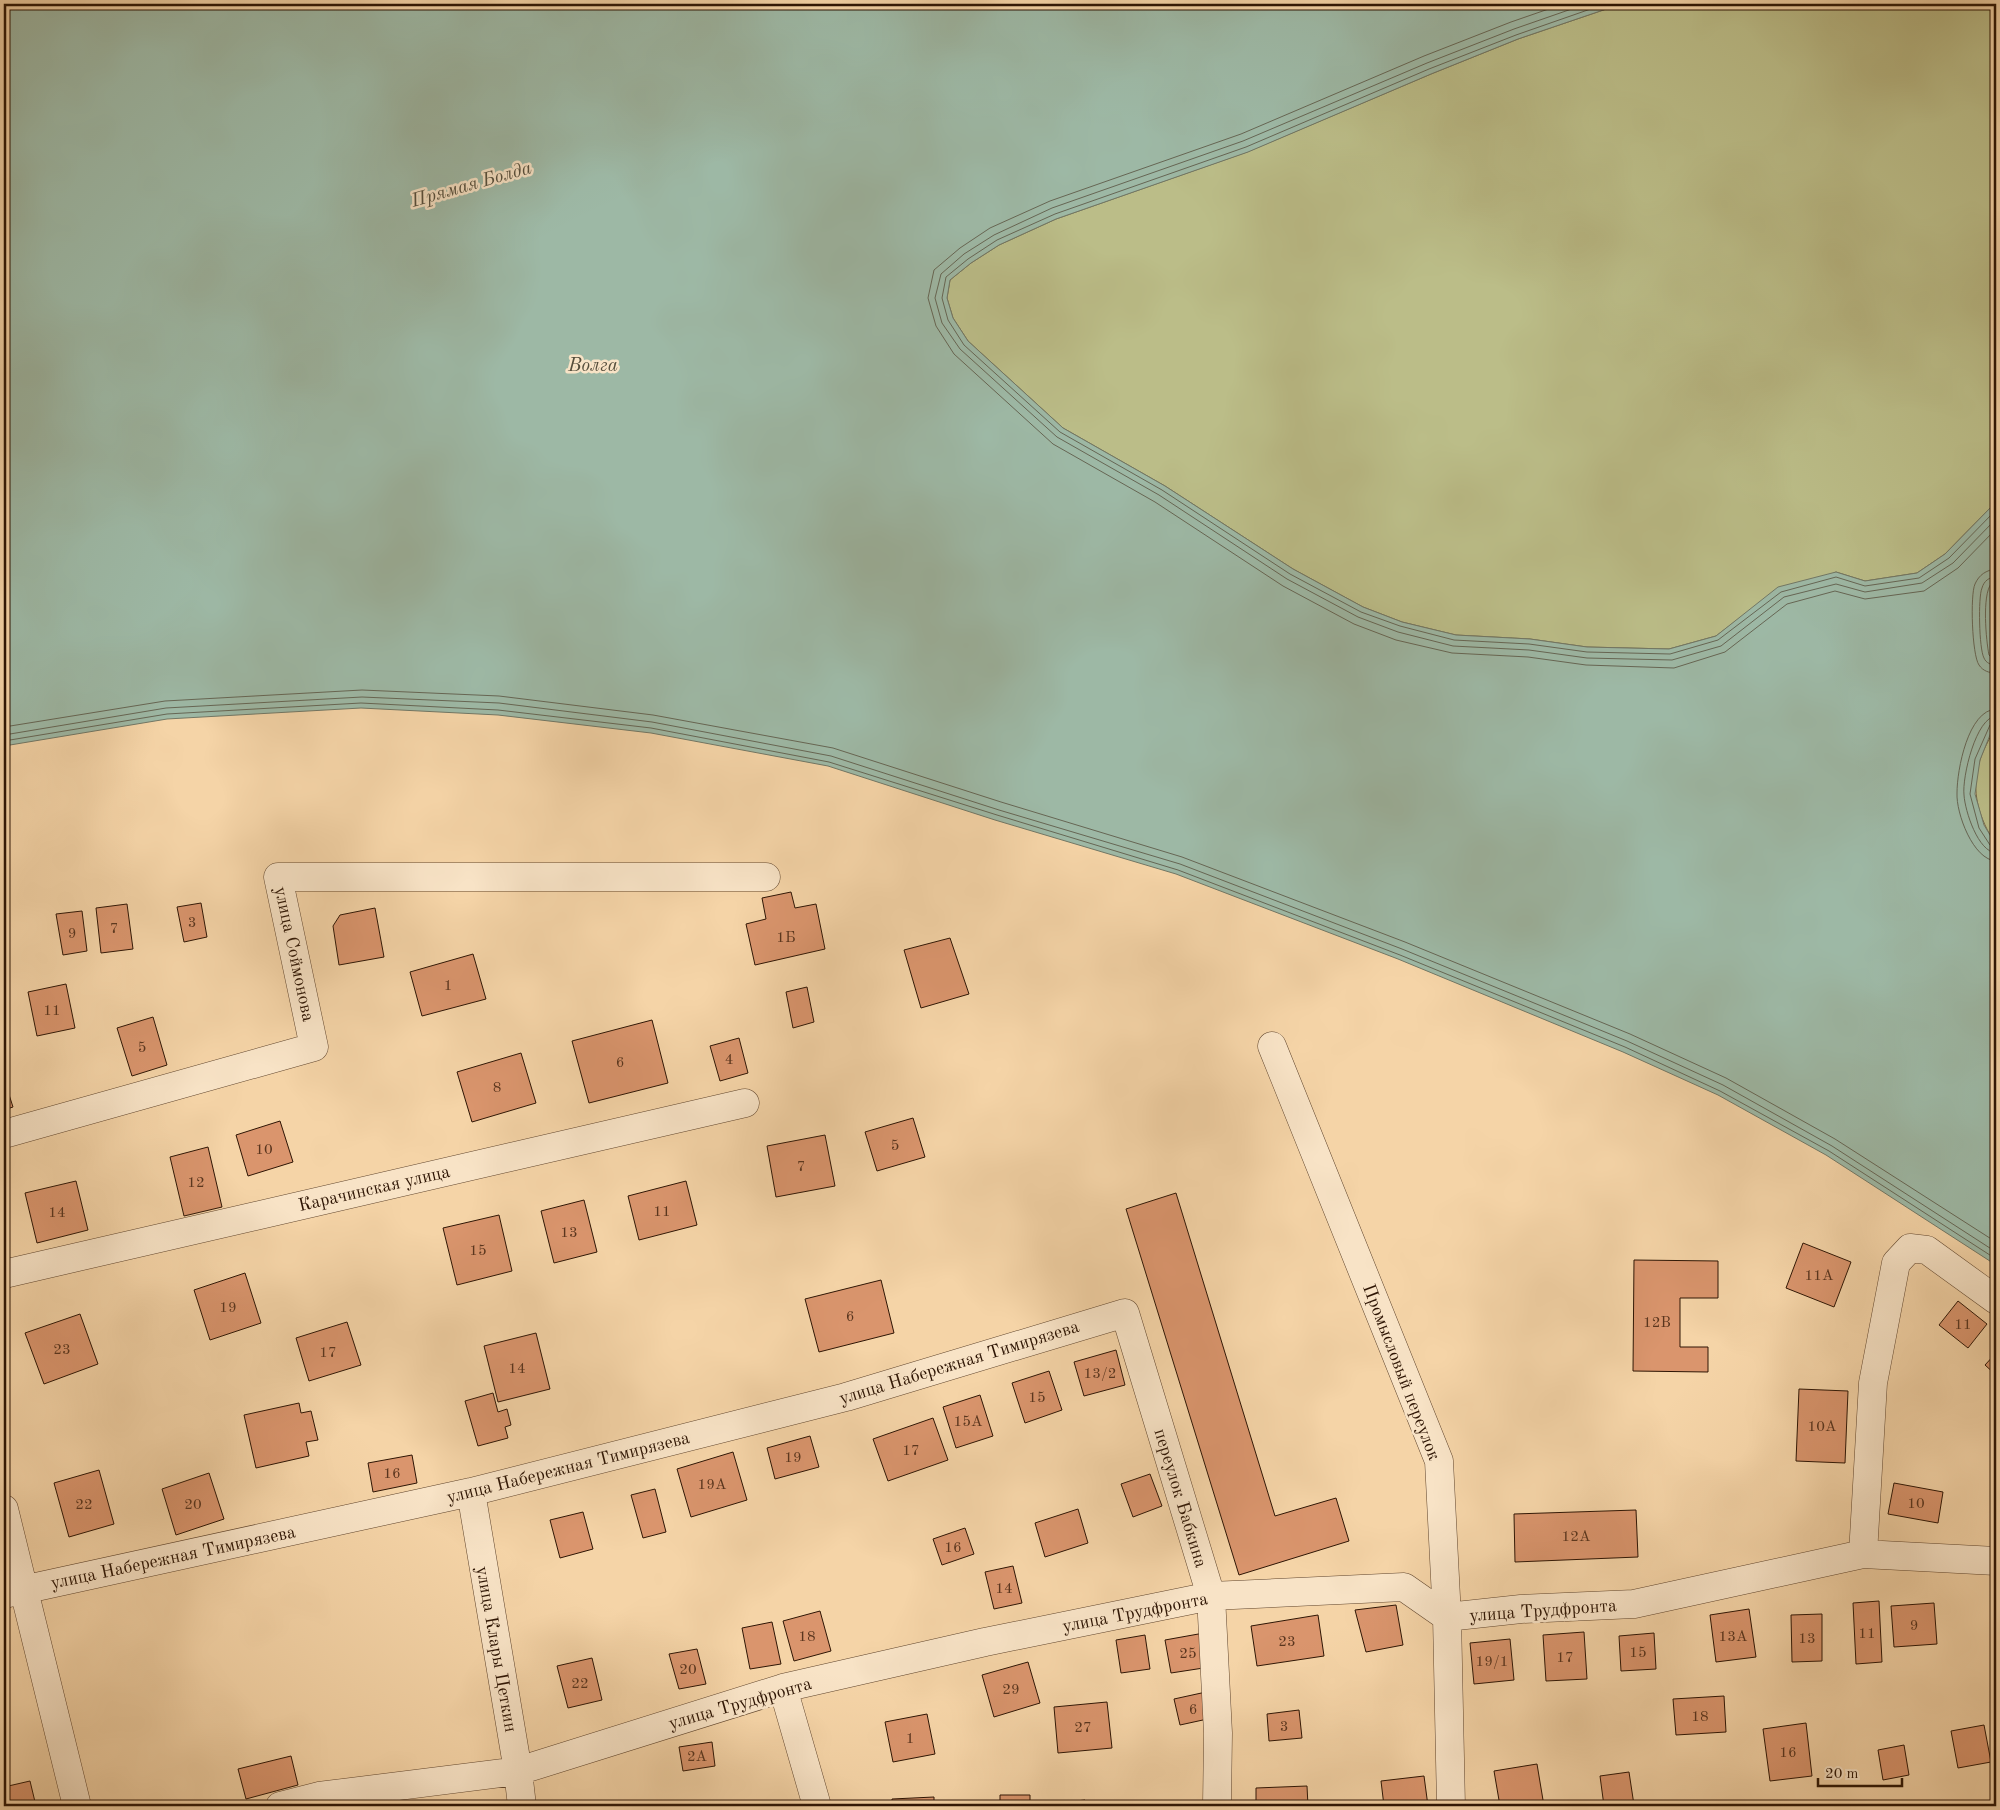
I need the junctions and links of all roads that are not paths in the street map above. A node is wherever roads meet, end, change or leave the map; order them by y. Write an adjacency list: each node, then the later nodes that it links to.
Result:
1 (766, 877): 4 (street, улица Соймонова)
2 (1272, 1046): 14 (street, Промысловый переулок)
3 (745, 1103): 5 (street, Карачинская улица)
4 (4, 1134)
5 (4, 1274)
6 (1996, 1300): 10 (street)
7 (1124, 1313): 8 (street, улица Набережная Тимирязева); 13 (street, переулок Бабкина)
8 (471, 1492): 12 (street, улица Набережная Тимирязева); 16 (street, улица Клары Цеткин)
9 (4, 1510): 12 (street)
10 (1863, 1554): 11 (street, улица Трудфронта); 14 (street, улица Трудфронта)
11 (1996, 1561)
12 (14, 1591): 17 (street)
13 (1211, 1596): 14 (street, улица Трудфронта); 15 (street, улица Трудфронта); 21 (street, переулок Бабкина)
14 (1447, 1617): 22 (street, Промысловый переулок)
15 (782, 1688): 16 (street, улица Трудфронта); 20 (street)
16 (518, 1771): 18 (street, улица Трудфронта); 19 (street, улица Клары Цеткин)
17 (77, 1806)
18 (280, 1806)
19 (522, 1806)
20 (817, 1806)
21 (1217, 1806)
22 (1450, 1806)

